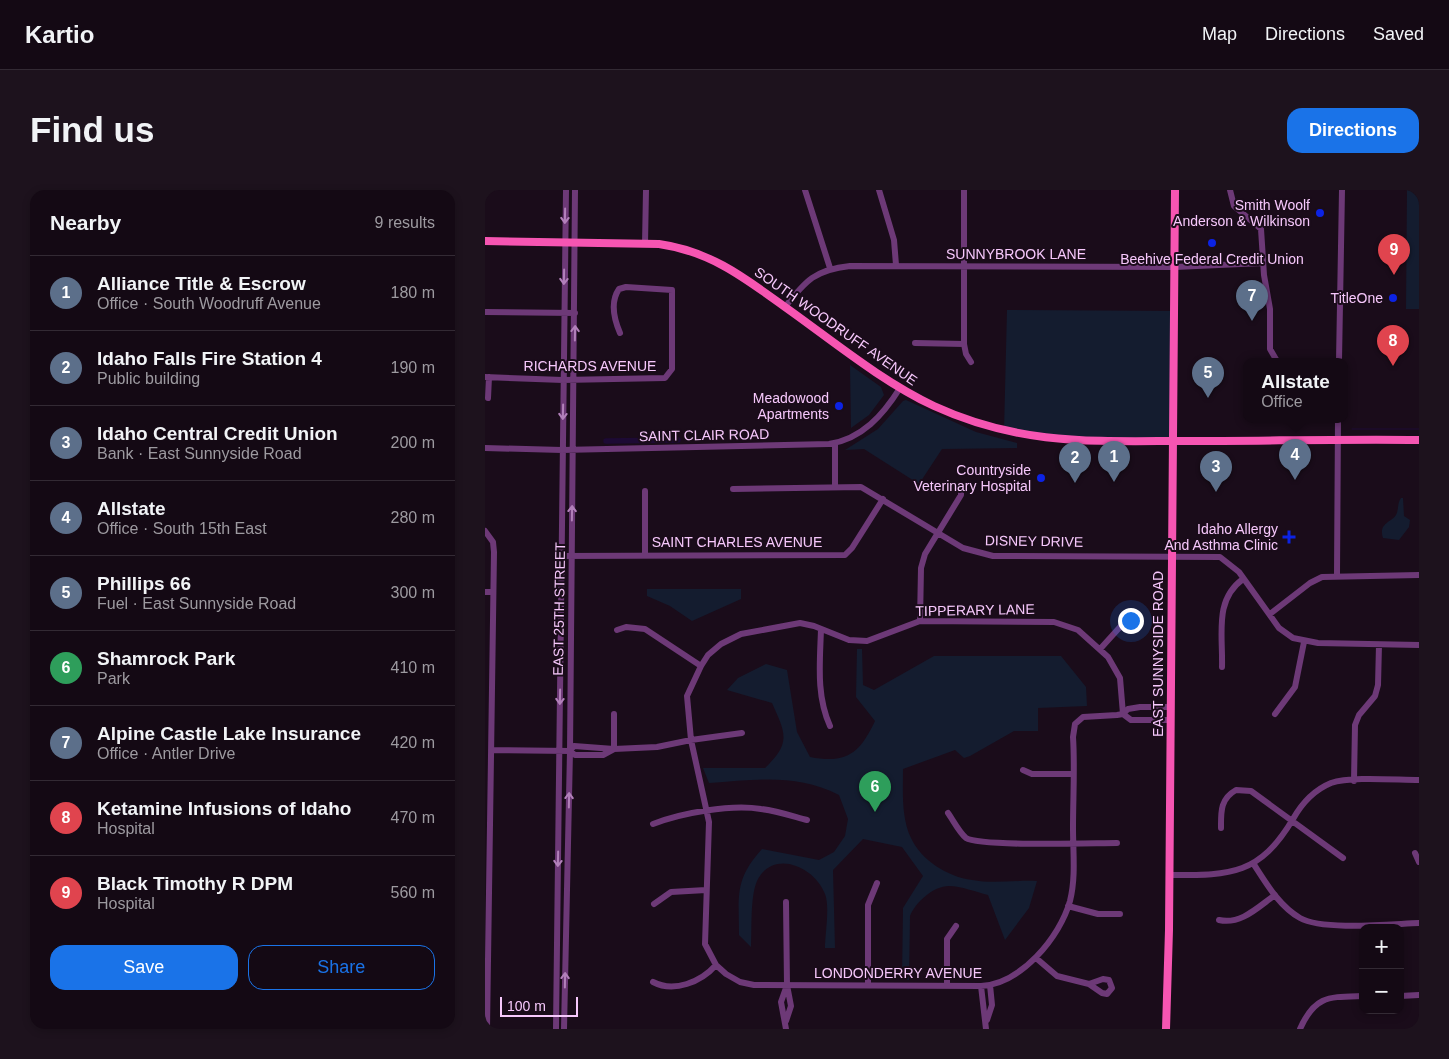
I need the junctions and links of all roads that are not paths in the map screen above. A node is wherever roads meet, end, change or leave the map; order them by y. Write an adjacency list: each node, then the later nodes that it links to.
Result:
1 (566, 190): 12 (street, EAST 25TH STREET, one-way to 12)
2 (575, 190): 13 (street, EAST 25TH STREET)
3 (646, 190): 11 (street)
4 (805, 190): 18 (street)
5 (879, 190): 15 (street)
6 (964, 190): 16 (street)
7 (1175, 190): 17 (main road, EAST SUNNYSIDE ROAD)
8 (1230, 190): 14 (street)
9 (1342, 190): 27 (street)
10 (485, 241): 12 (main road, SOUTH WOODRUFF AVENUE)
11 (645, 241): 13 (main road, SOUTH WOODRUFF AVENUE); 19 (main road, SOUTH WOODRUFF AVENUE)
12 (565, 242): 13 (main road, SOUTH WOODRUFF AVENUE); 22 (street, EAST 25TH STREET, one-way to 22)
13 (576, 242): 21 (street, EAST 25TH STREET)
14 (1263, 264): 17 (street, SUNNYBROOK LANE); 26 (street)
15 (895, 265): 16 (street, SUNNYBROOK LANE); 18 (street, SUNNYBROOK LANE)
16 (965, 266): 17 (street, SUNNYBROOK LANE); 25 (street)
17 (1175, 267): 36 (main road, EAST SUNNYSIDE ROAD)
18 (831, 268): 19 (street, SUNNYBROOK LANE)
19 (785, 307): 32 (main road, SOUTH WOODRUFF AVENUE)
20 (485, 312): 22 (street)
21 (575, 313): 22 (street); 30 (street, EAST 25TH STREET, one-way to 21)
22 (564, 314): 31 (street, EAST 25TH STREET)
23 (620, 333): 30 (street, RICHARDS AVENUE)
24 (915, 343): 25 (street)
25 (964, 344): 28 (street)
26 (1275, 358)
27 (1339, 358)
28 (971, 362)
29 (487, 377): 31 (street, RICHARDS AVENUE); 33 (street, RICHARDS AVENUE)
30 (574, 379): 31 (street, RICHARDS AVENUE); 40 (street, EAST 25TH STREET)
31 (563, 380): 41 (street, EAST 25TH STREET, one-way to 41)
32 (900, 388): 36 (main road, SOUTH WOODRUFF AVENUE); 38 (street, SAINT CLAIR ROAD)
33 (488, 398)
34 (1338, 423): 35 (street)
35 (1338, 439): 36 (main road, SOUTH WOODRUFF AVENUE); 37 (main road, SOUTH WOODRUFF AVENUE); 53 (street)
36 (1173, 440): 52 (main road, EAST SUNNYSIDE ROAD)
37 (1419, 440)
38 (835, 443): 40 (street, SAINT CLAIR ROAD); 43 (street)
39 (485, 448): 41 (street, SAINT CLAIR ROAD)
40 (573, 449): 41 (street, SAINT CLAIR ROAD); 51 (street, EAST 25TH STREET, one-way to 40)
41 (563, 450): 50 (street, EAST 25TH STREET)
42 (961, 485): 48 (street)
43 (835, 486): 44 (street, DISNEY DRIVE); 46 (street, DISNEY DRIVE)
44 (733, 489)
45 (645, 491): 49 (street)
46 (883, 499): 48 (street, DISNEY DRIVE); 49 (street, SAINT CHARLES AVENUE)
47 (488, 534): 57 (street)
48 (938, 534): 52 (street, DISNEY DRIVE); 59 (street)
49 (645, 555): 51 (street, SAINT CHARLES AVENUE)
50 (561, 556): 51 (street, SAINT CHARLES AVENUE); 81 (street, EAST 25TH STREET, one-way to 81)
51 (572, 556): 82 (street, EAST 25TH STREET)
52 (1171, 556): 55 (street, DISNEY DRIVE); 70 (main road, EAST SUNNYSIDE ROAD)
53 (1337, 575): 54 (street); 58 (street)
54 (1419, 575)
55 (1243, 579): 58 (street, DISNEY DRIVE); 69 (street)
56 (485, 592): 57 (street)
57 (493, 592): 67 (street)
58 (1270, 614): 63 (street, DISNEY DRIVE)
59 (920, 621): 61 (street, TIPPERARY LANE); 66 (street, TIPPERARY LANE)
60 (1120, 627): 66 (street)
61 (821, 629): 68 (street, TIPPERARY LANE); 76 (street)
62 (617, 630): 68 (street)
63 (1304, 642): 64 (street); 73 (street)
64 (1379, 645): 65 (street); 85 (street)
65 (1419, 645)
66 (1101, 648): 72 (street, TIPPERARY LANE)
67 (489, 655): 74 (street)
68 (701, 666): 78 (street, TIPPERARY LANE)
69 (1222, 667)
70 (1170, 707): 72 (street, LONDONDERRY AVENUE); 75 (main road, EAST SUNNYSIDE ROAD)
71 (614, 714): 79 (street)
72 (1123, 714): 75 (street, LONDONDERRY AVENUE); 84 (street, LONDONDERRY AVENUE)
73 (1275, 714)
74 (488, 719): 80 (street)
75 (1170, 720): 100 (main road, EAST SUNNYSIDE ROAD)
76 (830, 726)
77 (742, 733): 78 (street)
78 (691, 740): 79 (street); 88 (street, TIPPERARY LANE)
79 (614, 749): 82 (street)
80 (491, 750): 81 (street); 87 (street)
81 (559, 751): 82 (street); 125 (street, EAST 25TH STREET, one-way to 125)
82 (570, 751): 126 (street, EAST 25TH STREET, one-way to 82)
83 (1023, 770): 84 (street)
84 (1073, 774): 94 (street, LONDONDERRY AVENUE)
85 (1354, 780): 86 (street); 91 (street)
86 (1419, 780)
87 (488, 781): 124 (street)
88 (706, 812): 90 (street); 92 (street); 102 (street, TIPPERARY LANE)
89 (948, 813): 94 (street)
90 (807, 820)
91 (1293, 820): 93 (street); 97 (street); 99 (street)
92 (653, 824)
93 (1221, 828)
94 (1073, 842): 95 (street); 106 (street, LONDONDERRY AVENUE)
95 (1117, 843)
96 (1415, 853): 98 (street)
97 (1343, 858)
98 (1419, 862)
99 (1253, 863): 100 (street); 103 (street)
100 (1170, 875): 129 (main road, EAST SUNNYSIDE ROAD)
101 (877, 883): 116 (street)
102 (706, 890): 105 (street); 112 (street, TIPPERARY LANE)
103 (1275, 895): 108 (street); 109 (street)
104 (786, 902): 115 (street)
105 (654, 904)
106 (1068, 906): 107 (street); 111 (street, LONDONDERRY AVENUE)
107 (1121, 914)
108 (1219, 920)
109 (1419, 923)
110 (956, 926): 117 (street)
111 (1036, 958): 114 (street); 118 (street, LONDONDERRY AVENUE)
112 (715, 965): 113 (street); 115 (street, LONDONDERRY AVENUE)
113 (653, 982)
114 (1089, 984)
115 (787, 985): 116 (street, LONDONDERRY AVENUE); 127 (street)
116 (868, 985): 117 (street, LONDONDERRY AVENUE)
117 (947, 985): 119 (street, LONDONDERRY AVENUE)
118 (990, 985): 119 (street, LONDONDERRY AVENUE); 123 (street)
119 (981, 986): 123 (street)
120 (1359, 996): 130 (street)
121 (1404, 996): 122 (street)
122 (1419, 996)
123 (986, 1021): 128 (street)
124 (486, 1028)
125 (556, 1029)
126 (564, 1029)
127 (786, 1029)
128 (986, 1029)
129 (1166, 1029)
130 (1300, 1029)

